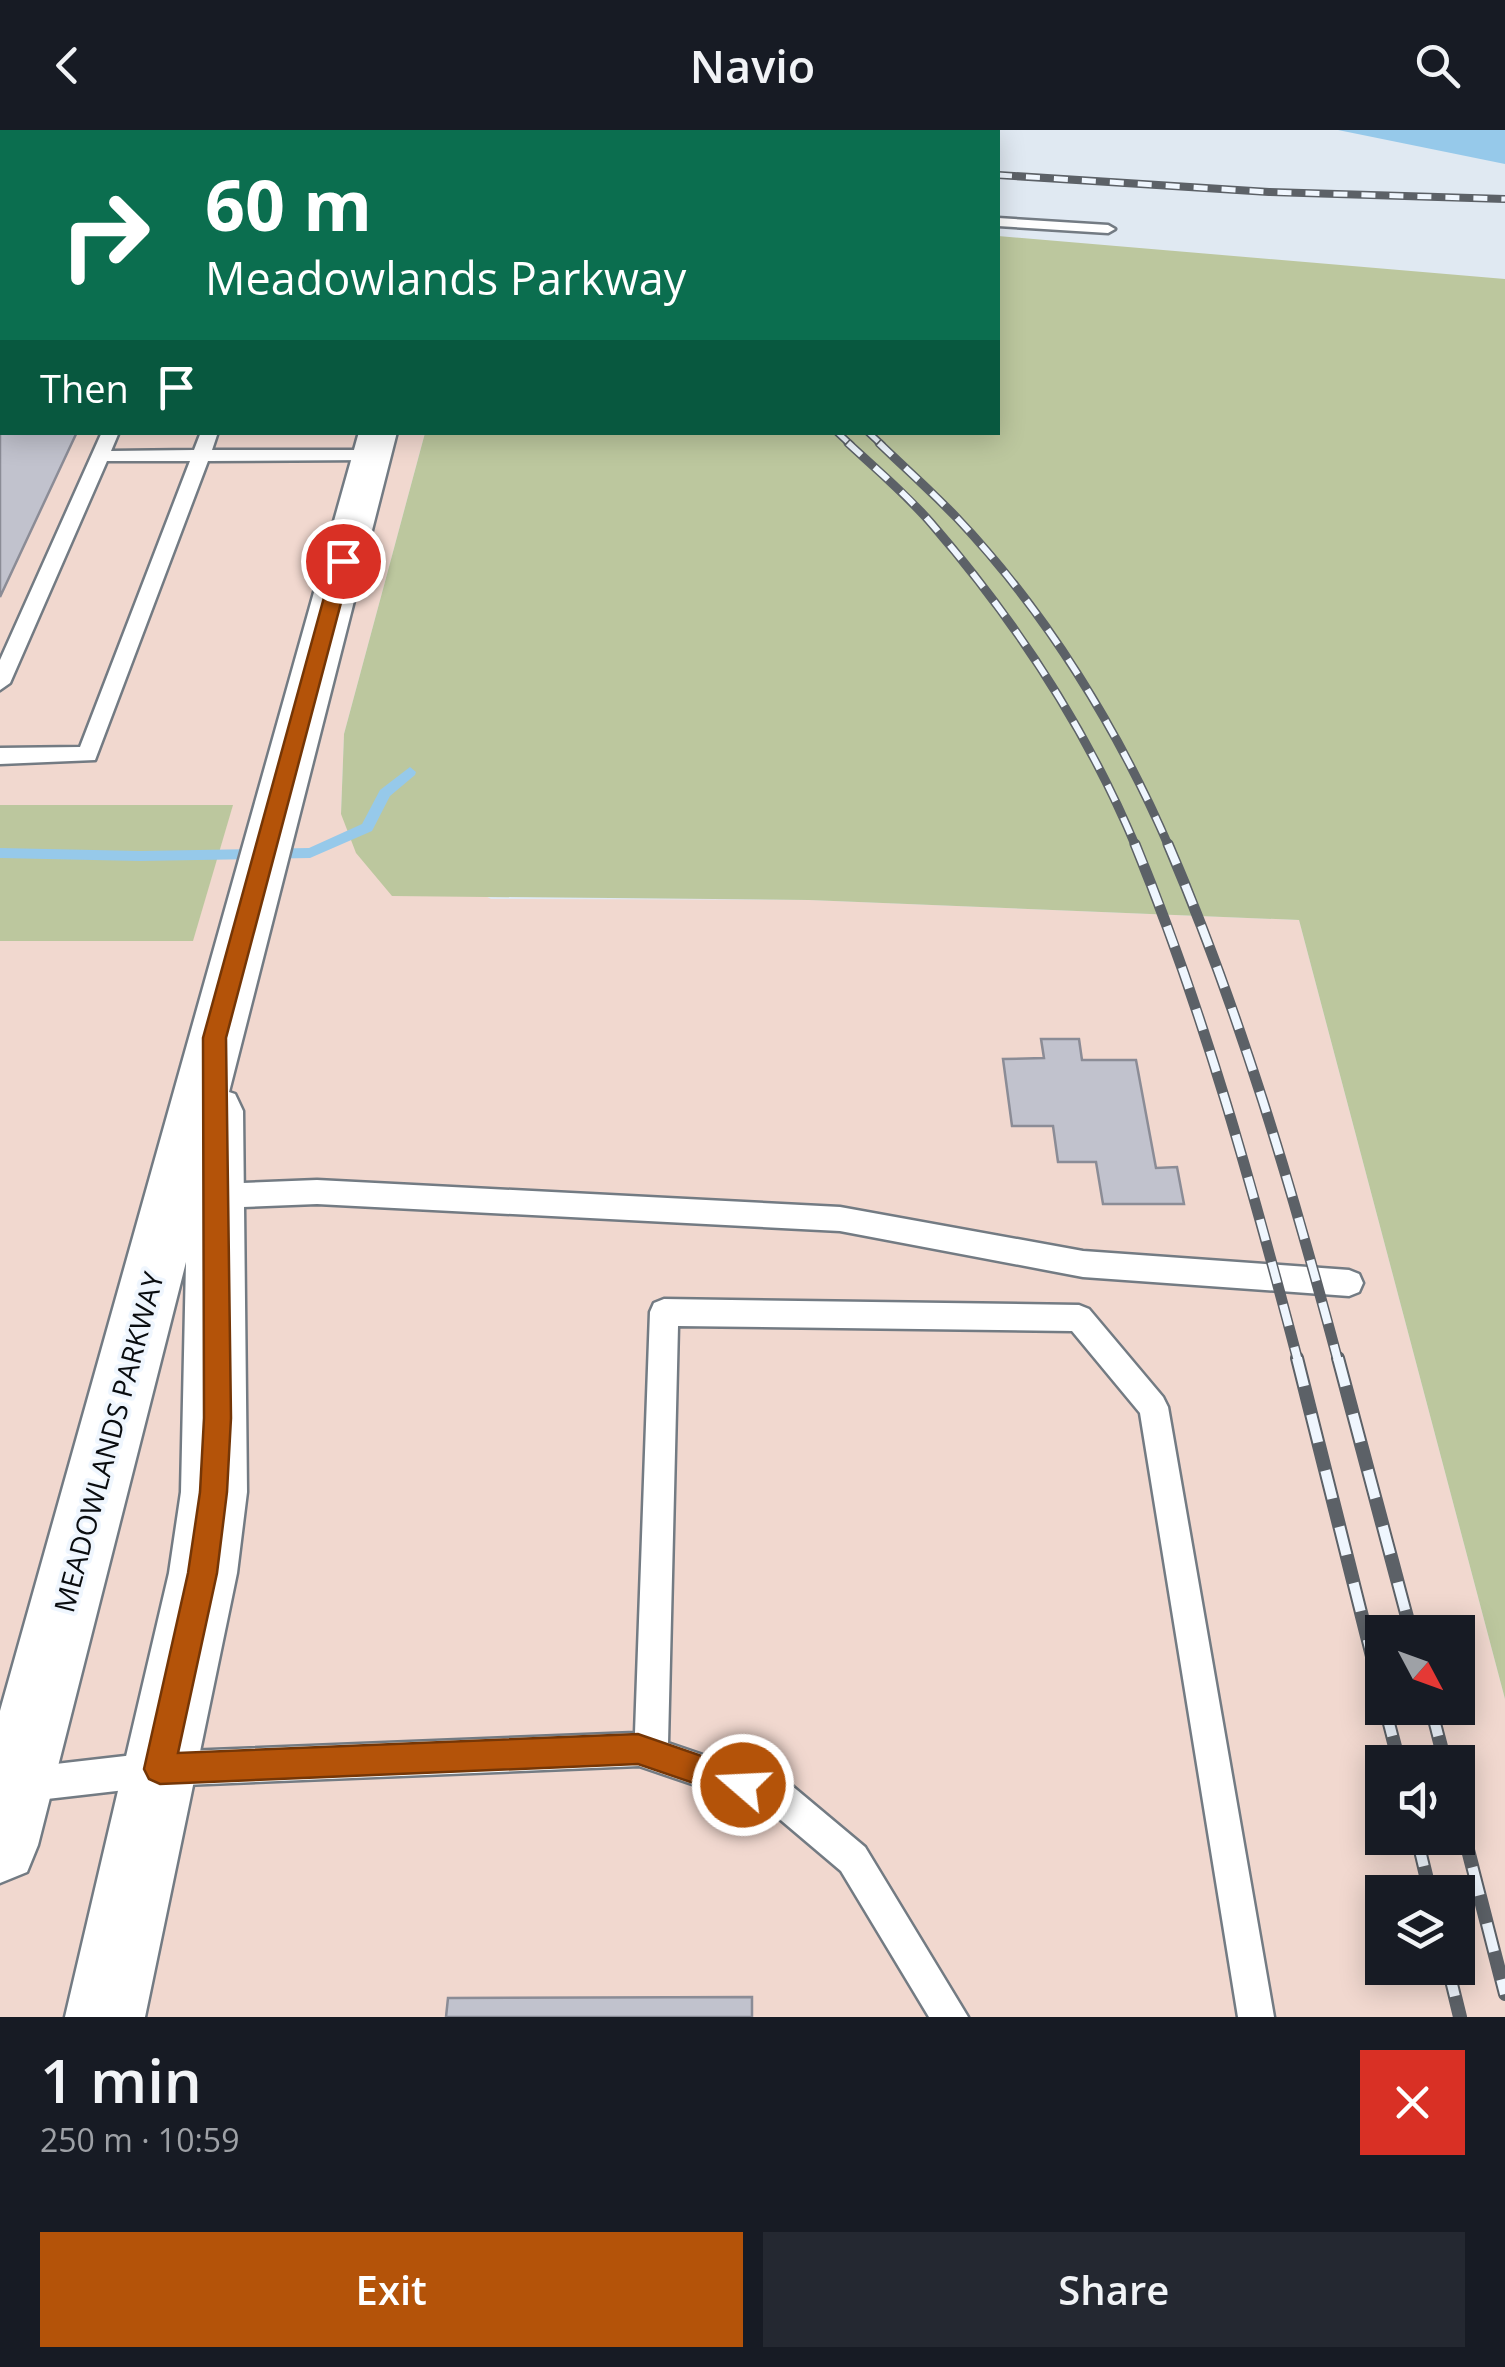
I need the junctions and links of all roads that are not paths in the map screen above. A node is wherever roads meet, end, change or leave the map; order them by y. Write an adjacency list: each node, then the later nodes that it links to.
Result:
1 (1000, 222): 2 (lane)
2 (1108, 229)
3 (110, 435): 6 (lane)
4 (209, 435): 7 (lane)
5 (375, 444): 7 (lane); 10 (street, MEADOWLANDS PARKWAY)
6 (100, 456): 7 (lane); 8 (lane)
7 (201, 456): 9 (lane)
8 (0, 683)
9 (0, 756)
10 (214, 1038): 11 (street, MEADOWLANDS PARKWAY); 15 (street, MEADOWLANDS PARKWAY)
11 (216, 1196): 12 (lane); 14 (street, MEADOWLANDS PARKWAY)
12 (1349, 1282)
13 (638, 1749): 14 (lane); 17 (lane); 18 (lane)
14 (160, 1769): 15 (lane); 16 (street, MEADOWLANDS PARKWAY)
15 (8, 1815)
16 (106, 2017)
17 (950, 2017)
18 (1256, 2017)

